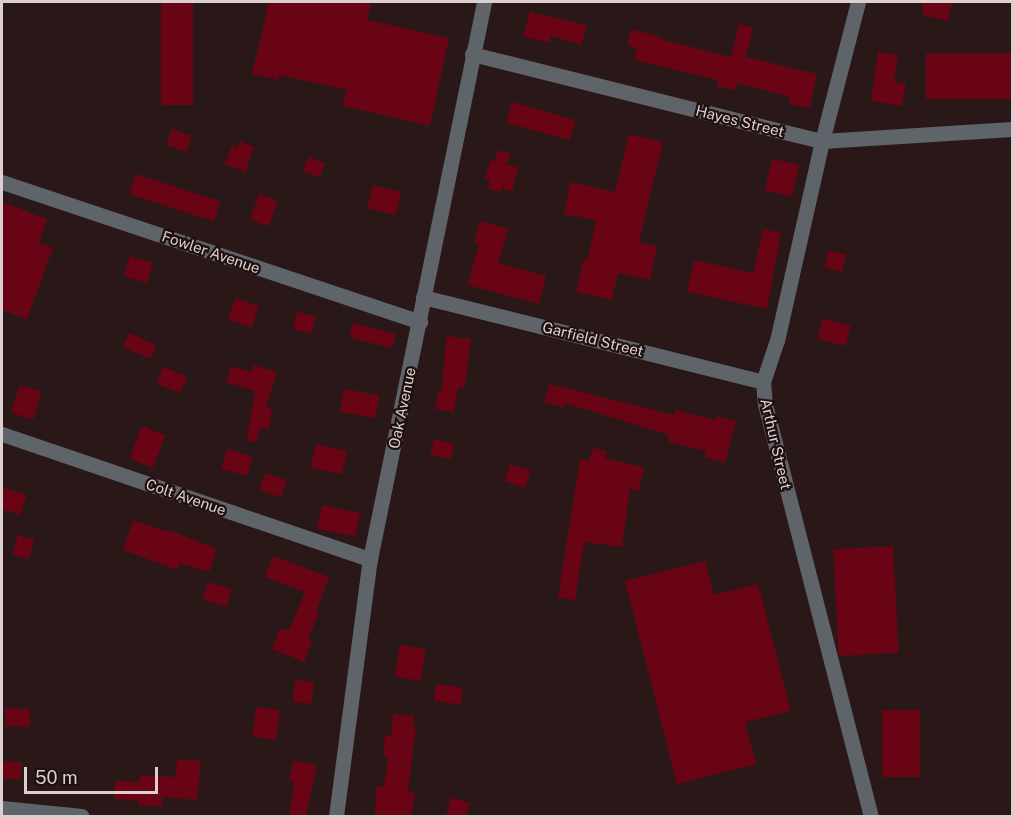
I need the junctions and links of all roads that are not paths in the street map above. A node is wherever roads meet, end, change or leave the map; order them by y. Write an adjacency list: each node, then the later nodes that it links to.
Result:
1 (484, 2): 3 (street, Oak Avenue)
2 (858, 2): 5 (street, Arthur Street)
3 (472, 54): 5 (street, Hayes Street); 7 (street, Oak Avenue)
4 (1012, 129): 5 (street, Hayes Street)
5 (822, 141): 9 (street, Arthur Street)
6 (2, 182): 8 (street, Fowler Avenue)
7 (423, 297): 8 (street, Oak Avenue); 9 (street, Garfield Street)
8 (420, 322): 11 (street, Oak Avenue)
9 (763, 382): 15 (street, Arthur Street)
10 (2, 434): 11 (street, Colt Avenue)
11 (370, 559): 14 (street, Oak Avenue)
12 (2, 808): 13 (street)
13 (82, 816)
14 (336, 816)
15 (871, 816)

